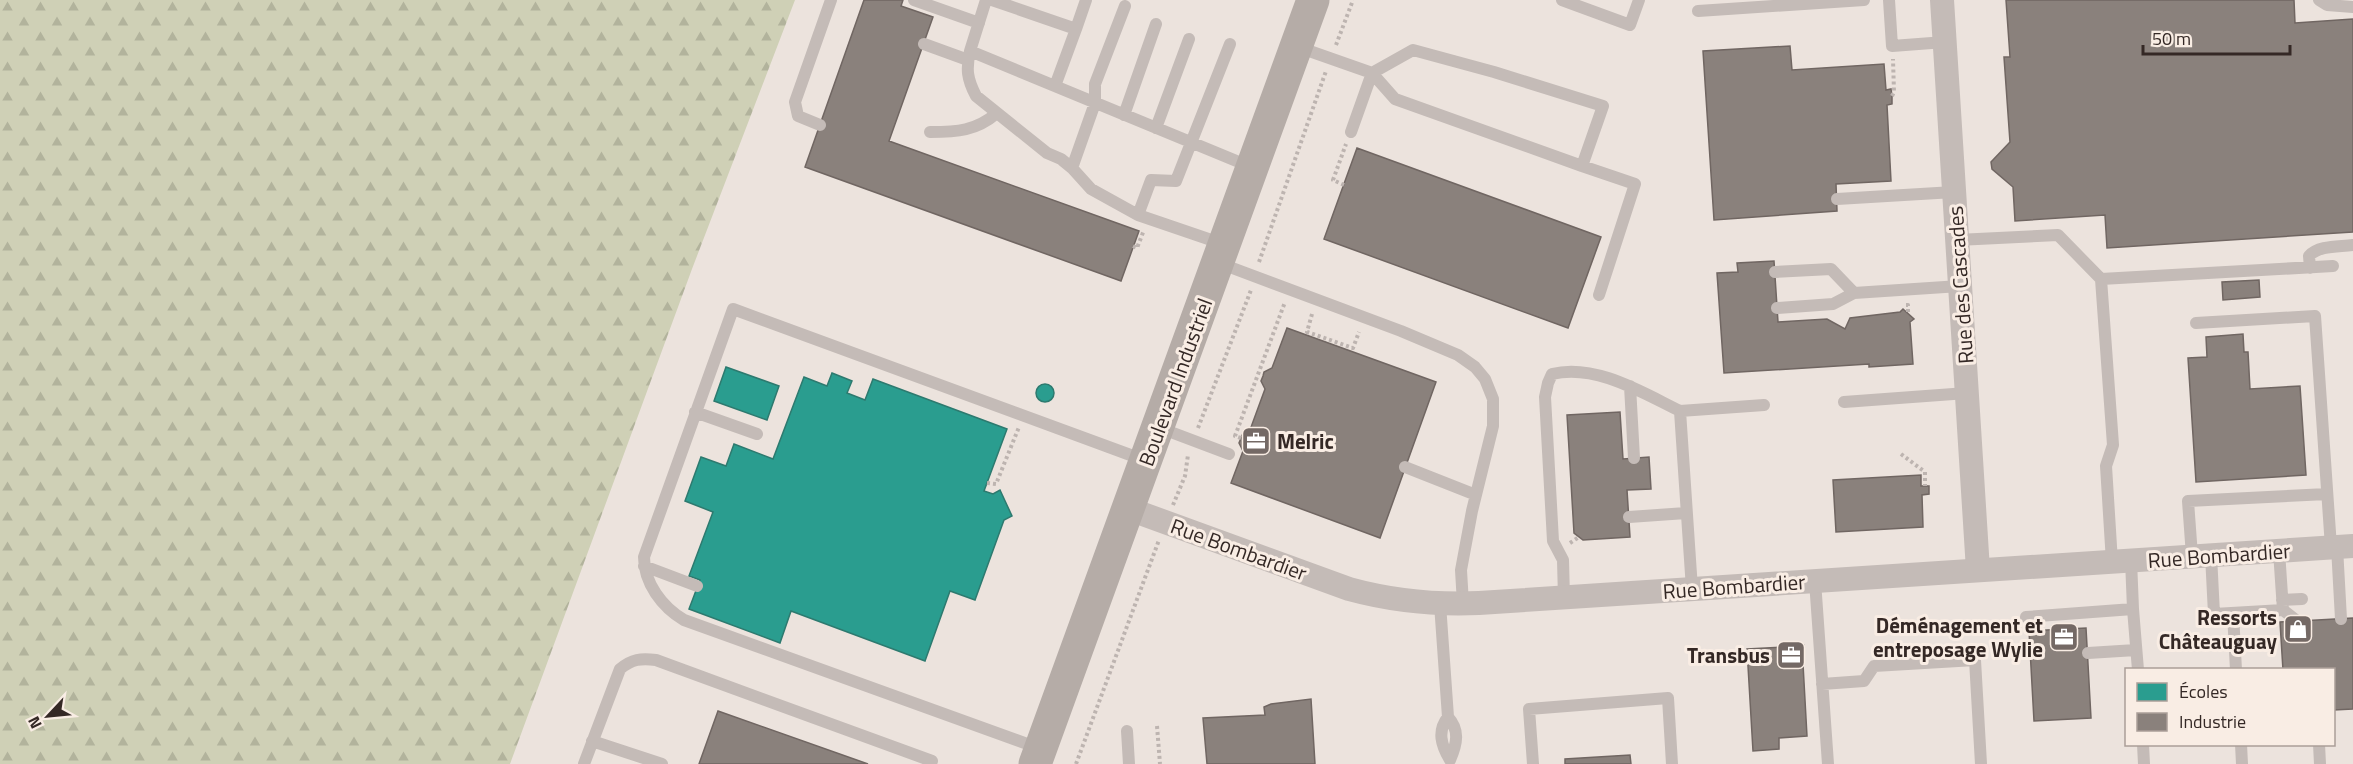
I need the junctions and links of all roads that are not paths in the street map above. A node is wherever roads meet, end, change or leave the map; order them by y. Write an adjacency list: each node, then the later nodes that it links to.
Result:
1 (831, 0): 30 (lane)
2 (914, 0): 16 (lane)
3 (986, 0): 16 (lane)
4 (992, 0): 18 (lane)
5 (1086, 0): 18 (lane)
6 (1313, 0): 23 (street, Boulevard Industriel)
7 (1562, 0): 8 (lane)
8 (1639, 0)
9 (1864, 0): 15 (lane)
10 (1888, 0): 20 (lane)
11 (1942, 0): 20 (street, Rue des Cascades)
12 (2319, 0): 14 (lane)
13 (1125, 6): 27 (lane)
14 (2353, 7)
15 (1698, 11)
16 (979, 23): 24 (lane)
17 (1156, 24): 29 (lane)
18 (1076, 29): 26 (lane)
19 (1189, 39): 31 (lane)
20 (1945, 42): 38 (street, Rue des Cascades)
21 (924, 44): 24 (lane)
22 (1230, 44): 34 (lane)
23 (1296, 47): 25 (lane); 37 (street, Boulevard Industriel)
24 (969, 55): 26 (lane); 28 (lane)
25 (1372, 72): 33 (lane); 35 (lane); 35 (lane)
26 (1054, 86): 27 (lane)
27 (1095, 103): 29 (lane); 36 (lane)
28 (998, 113): 32 (lane); 36 (lane)
29 (1124, 115): 31 (lane)
30 (820, 125)
31 (1156, 128): 34 (lane)
32 (930, 132)
33 (1349, 137)
34 (1191, 144): 37 (lane); 40 (lane)
35 (1582, 166): 50 (lane)
36 (1072, 168): 40 (lane)
37 (1253, 168): 43 (street, Boulevard Industriel)
38 (1954, 192): 39 (lane); 41 (street, Rue des Cascades)
39 (1837, 199)
40 (1138, 215): 43 (lane)
41 (1957, 240): 47 (lane); 48 (street, Rue des Cascades)
42 (2353, 245): 45 (lane)
43 (1221, 254): 59 (street, Boulevard Industriel); 66 (lane)
44 (2333, 266): 45 (lane)
45 (2310, 268): 47 (lane)
46 (1775, 272): 49 (lane)
47 (2101, 279): 73 (lane)
48 (1960, 286): 49 (lane); 54 (street, Rue des Cascades)
49 (1854, 294): 51 (lane)
50 (1599, 295)
51 (1777, 308)
52 (2196, 323): 65 (lane)
53 (1630, 386): 57 (lane); 62 (lane); 79 (lane)
54 (1967, 393): 55 (lane); 75 (street, Rue des Cascades)
55 (1844, 402)
56 (1764, 405): 57 (lane)
57 (1680, 411): 68 (lane)
58 (695, 412): 60 (lane); 63 (lane); 74 (lane)
59 (1158, 427): 61 (lane); 63 (street, Boulevard Industriel)
60 (757, 434)
61 (1229, 454)
62 (1634, 458)
63 (1145, 461): 67 (street, Boulevard Industriel)
64 (1405, 467): 66 (lane)
65 (2327, 494): 70 (lane); 72 (lane)
66 (1476, 495): 81 (lane)
67 (1129, 509): 81 (street, Rue Bombardier); 98 (street, Boulevard Industriel)
68 (1686, 513): 69 (lane); 78 (lane)
69 (1629, 517)
70 (2340, 547): 71 (street, Rue Bombardier); 86 (lane)
71 (2279, 551): 72 (street, Rue Bombardier); 82 (lane)
72 (2201, 556): 73 (street, Rue Bombardier); 84 (lane)
73 (2122, 561): 75 (street, Rue Bombardier); 83 (lane)
74 (644, 566): 77 (lane); 98 (lane)
75 (1978, 570): 76 (street, Rue Bombardier)
76 (1815, 581): 78 (street, Rue Bombardier); 92 (lane)
77 (698, 586)
78 (1692, 589): 79 (street, Rue Bombardier)
79 (1564, 598): 81 (street, Rue Bombardier)
80 (2302, 598): 82 (lane)
81 (1451, 604): 99 (lane)
82 (2282, 605): 84 (lane); 87 (lane)
83 (2133, 609): 85 (lane); 88 (lane)
84 (2233, 613): 91 (lane)
85 (2026, 617)
86 (2341, 619)
87 (2297, 621)
88 (2136, 650): 89 (lane); 90 (lane)
89 (2088, 653)
90 (2138, 668)
91 (2236, 668)
92 (1822, 684): 106 (lane); 107 (lane)
93 (1127, 731): 103 (lane)
94 (592, 741): 100 (lane); 101 (lane); 102 (lane)
95 (2143, 746): 108 (lane)
96 (2241, 746): 109 (lane)
97 (2319, 746): 110 (lane)
98 (1038, 756)
99 (1450, 762)
100 (934, 763)
101 (584, 764)
102 (662, 764)
103 (1129, 764)
104 (1533, 764): 105 (lane)
105 (1672, 764)
106 (1828, 764)
107 (1981, 764)
108 (2144, 764)
109 (2242, 764)
110 (2320, 764)

